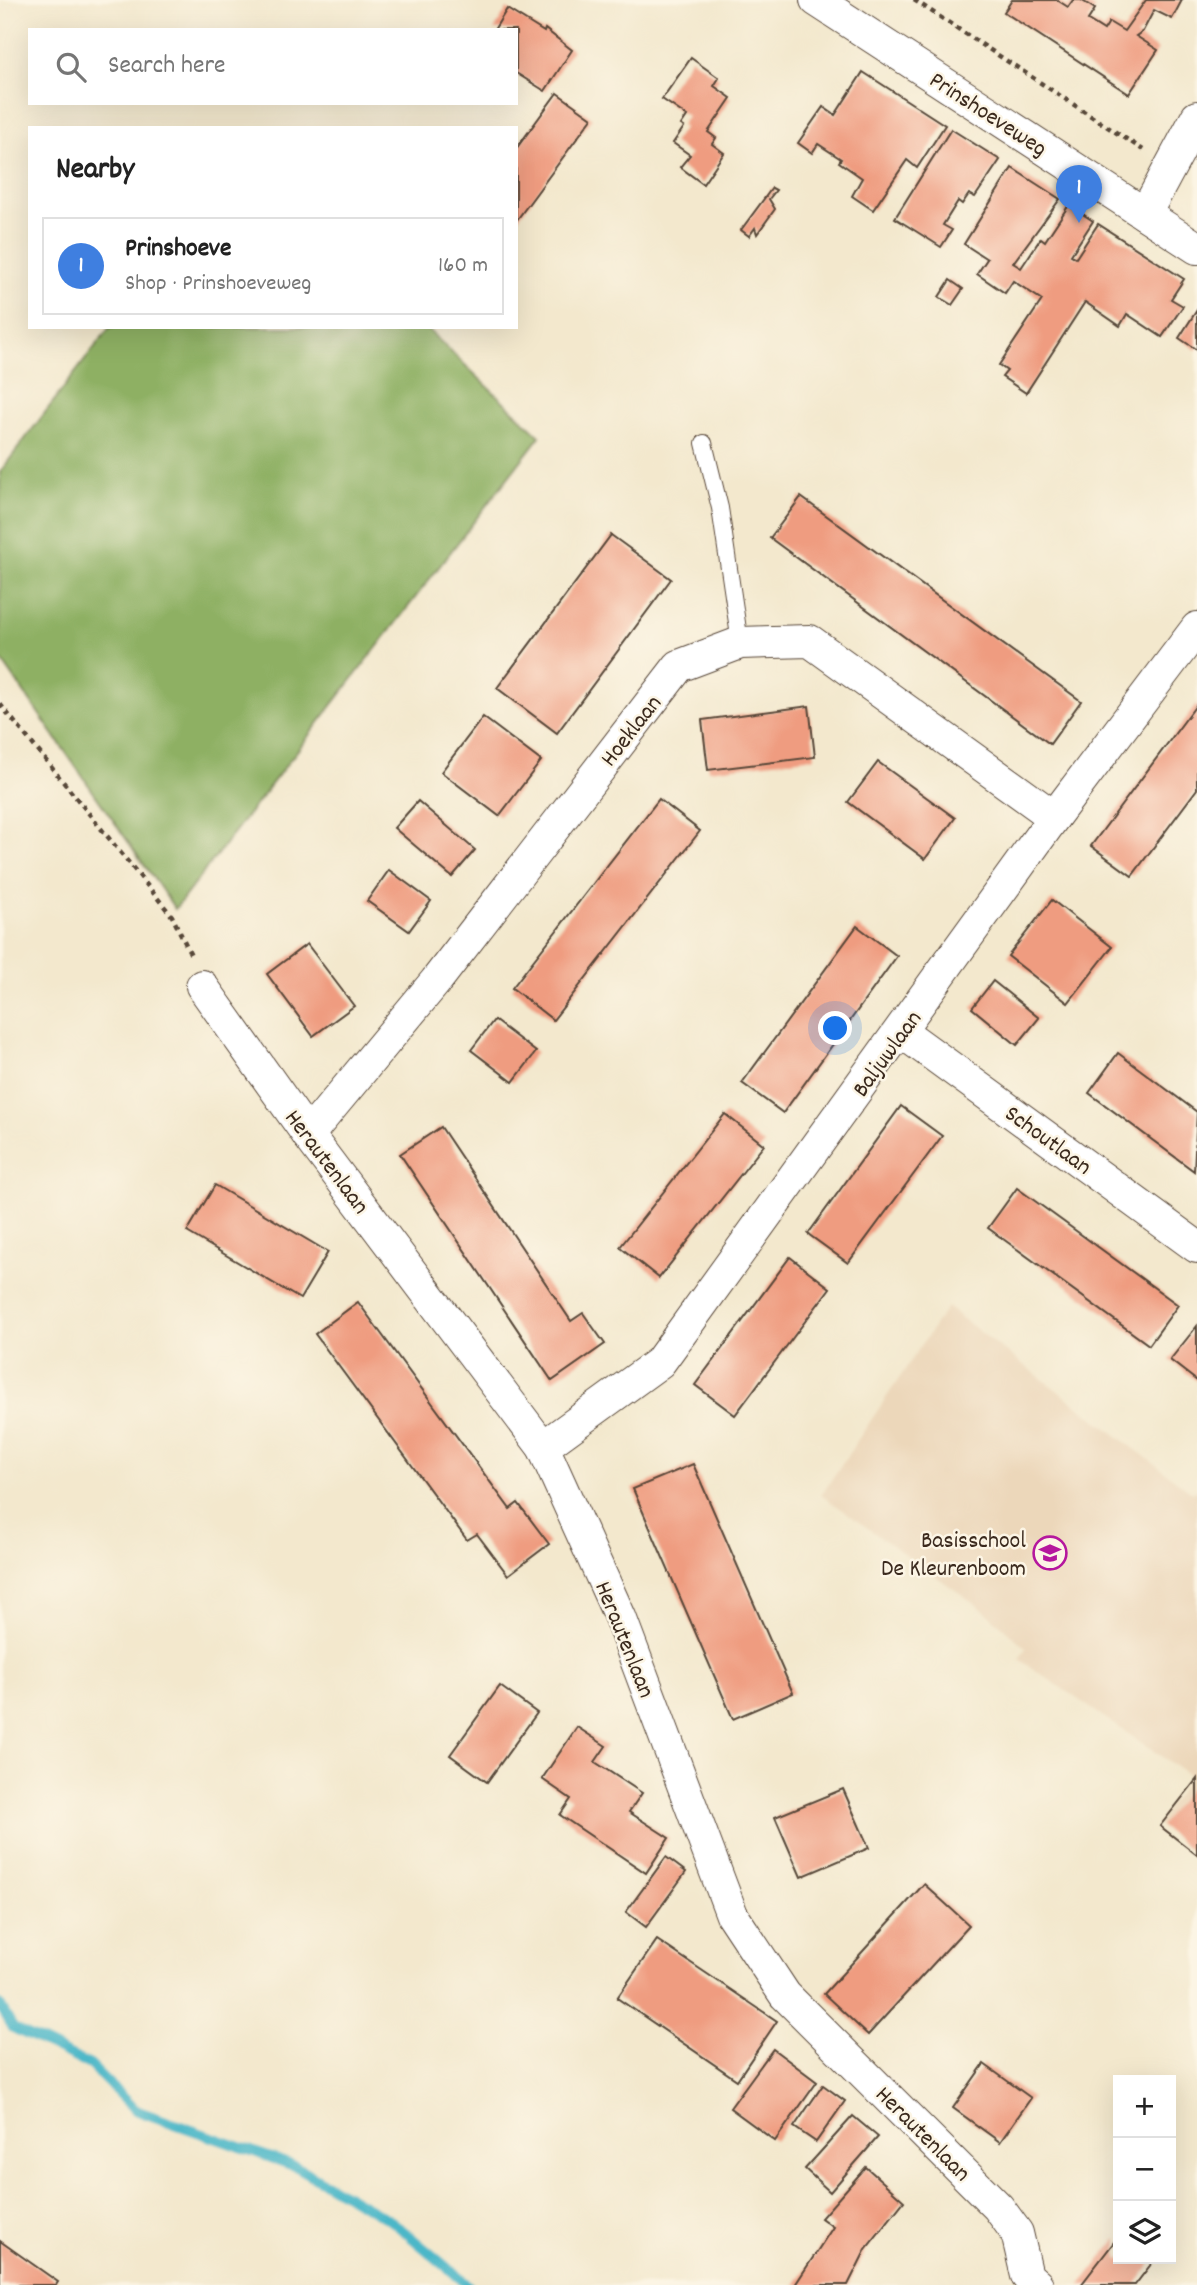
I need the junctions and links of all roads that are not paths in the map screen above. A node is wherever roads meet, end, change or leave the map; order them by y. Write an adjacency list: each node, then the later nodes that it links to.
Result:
1 (816, 0): 3 (street, Prinshoeveweg)
2 (1197, 117): 3 (street)
3 (1145, 214): 4 (street, Prinshoeveweg)
4 (1197, 248)
5 (704, 443): 7 (lane)
6 (1197, 628): 8 (street, Baljuwlaan)
7 (740, 643): 8 (street, Hoeklaan); 11 (street, Hoeklaan)
8 (1054, 817): 10 (street, Baljuwlaan)
9 (202, 986): 11 (street, Herautenlaan)
10 (902, 1032): 12 (street, Schoutlaan); 13 (street, Baljuwlaan)
11 (308, 1135): 13 (street, Herautenlaan)
12 (1197, 1247)
13 (543, 1447): 14 (street, Herautenlaan)
14 (1026, 2282)

